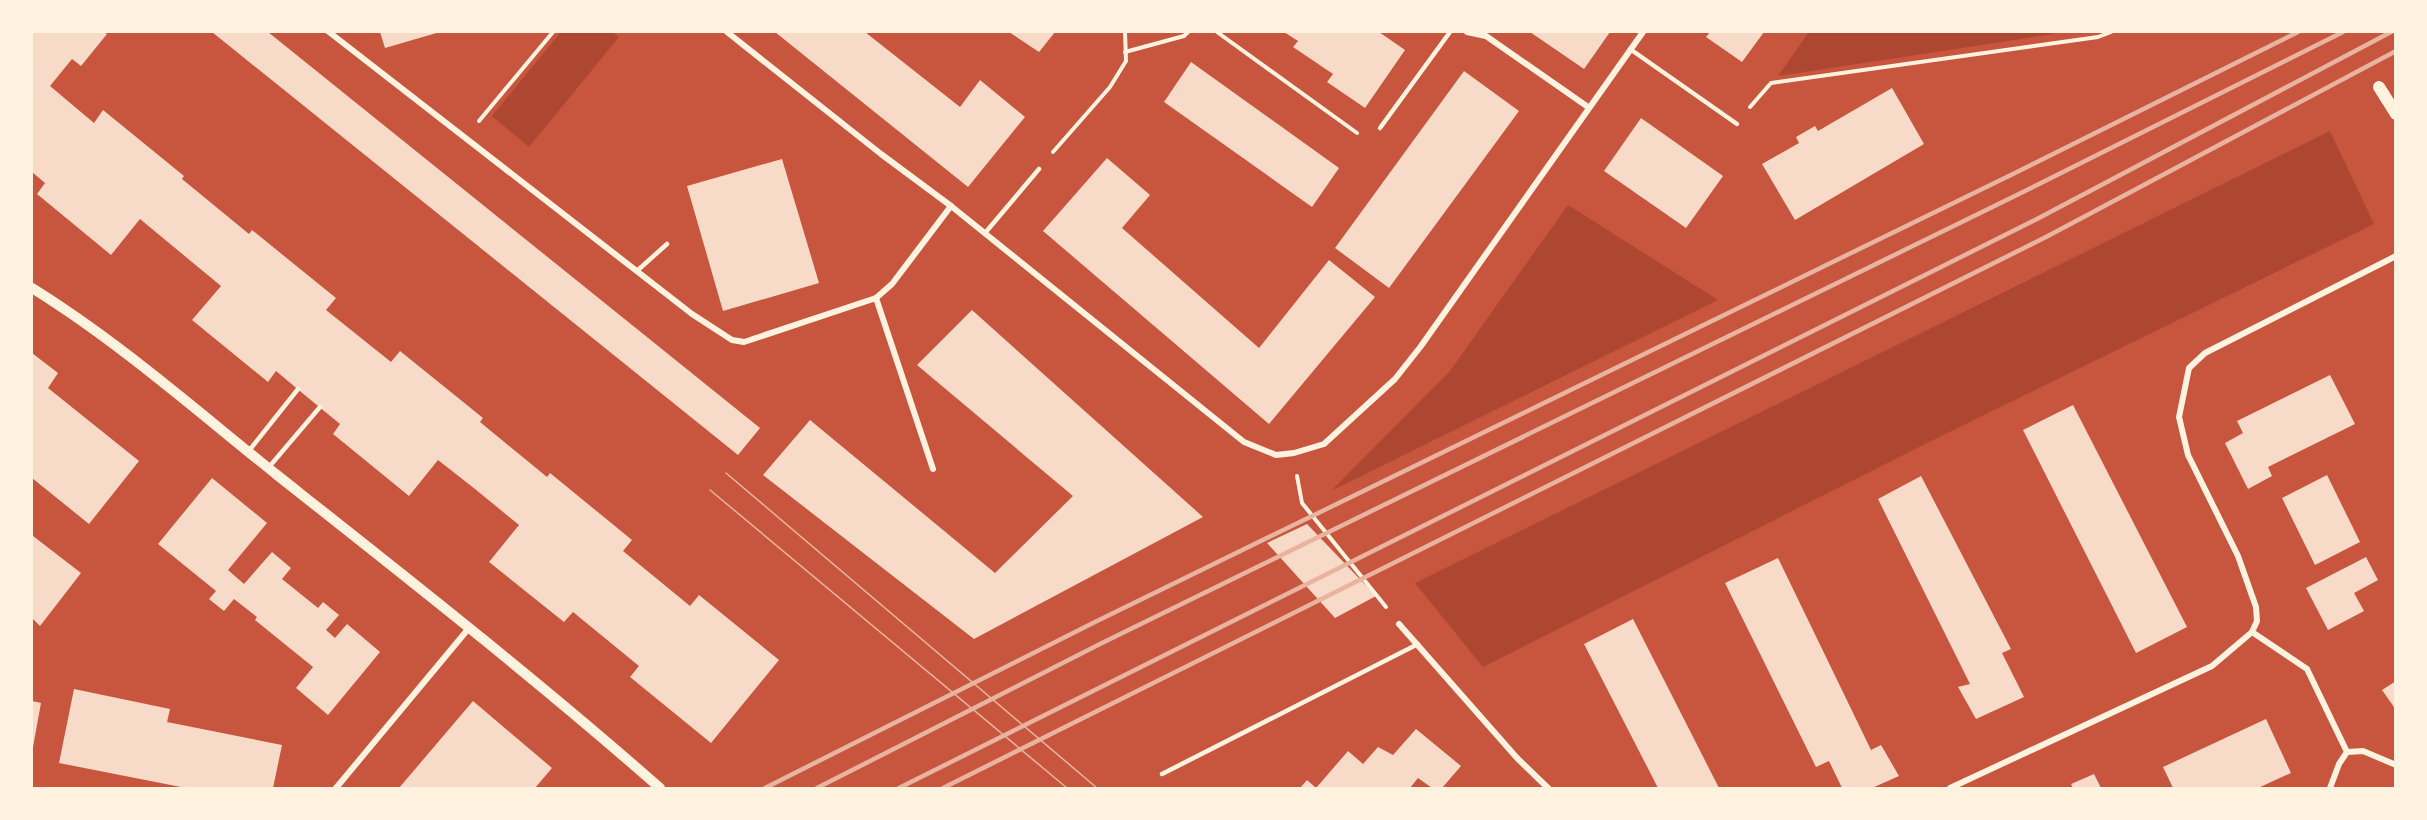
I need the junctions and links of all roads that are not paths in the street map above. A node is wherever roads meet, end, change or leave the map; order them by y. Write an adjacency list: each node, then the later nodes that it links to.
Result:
1 (329, 32): 17 (street)
2 (727, 32): 13 (street)
3 (1450, 32): 11 (lane)
4 (1467, 32): 8 (street)
5 (1643, 32): 6 (street)
6 (1630, 49): 8 (street); 10 (lane)
7 (2379, 87): 9 (main road)
8 (1588, 108): 14 (street)
9 (2396, 114)
10 (1737, 124)
11 (1380, 128)
12 (1039, 169): 14 (lane)
13 (951, 206): 14 (street); 19 (street)
14 (985, 233)
15 (667, 244): 17 (lane)
16 (2396, 256): 27 (street)
17 (638, 270): 19 (street)
18 (32, 288): 22 (street)
19 (876, 298): 24 (street)
20 (298, 390): 22 (lane)
21 (320, 407): 23 (lane)
22 (248, 452): 23 (street)
23 (268, 468): 26 (street)
24 (933, 469)
25 (1399, 624): 28 (street)
26 (469, 628): 32 (street); 33 (street)
27 (2252, 632): 29 (street); 35 (street)
28 (1418, 644): 31 (lane); 34 (street)
29 (2347, 752): 30 (street); 36 (street)
30 (2396, 765)
31 (1162, 774)
32 (336, 789)
33 (660, 789)
34 (1548, 789)
35 (1950, 789)
36 (2330, 789)

